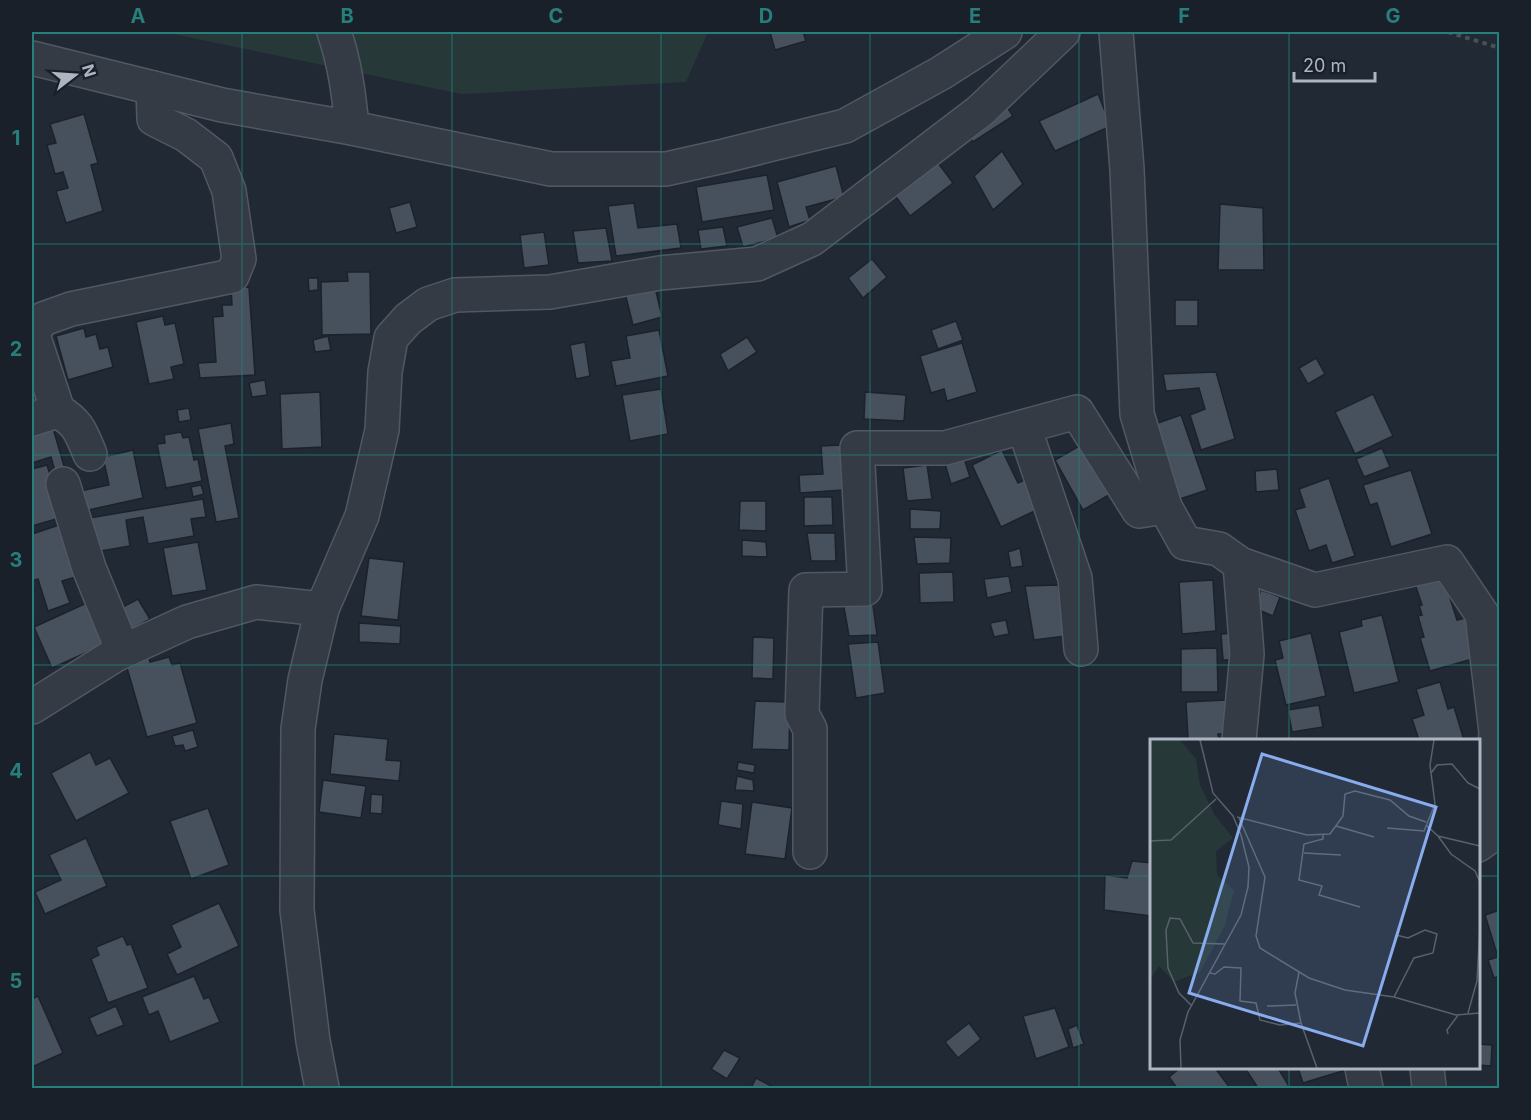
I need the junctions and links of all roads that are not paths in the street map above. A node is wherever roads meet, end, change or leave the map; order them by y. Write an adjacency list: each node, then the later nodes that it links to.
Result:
1 (334, 32): 7 (street)
2 (1005, 32): 7 (street)
3 (1063, 32): 14 (street)
4 (1116, 32): 12 (street)
5 (32, 58): 6 (street)
6 (153, 88): 7 (street); 8 (street)
7 (351, 128)
8 (45, 415): 10 (street)
9 (1024, 427): 12 (street); 15 (street); 20 (street)
10 (90, 454)
11 (63, 484): 16 (street)
12 (1165, 507): 13 (street)
13 (1240, 564): 18 (street); 19 (street)
14 (322, 609): 16 (street); 22 (street)
15 (1081, 649)
16 (123, 651): 17 (street)
17 (32, 707)
18 (1239, 739)
19 (1480, 844)
20 (810, 852)
21 (1362, 1069): 23 (street)
22 (322, 1089)
23 (1366, 1089)

